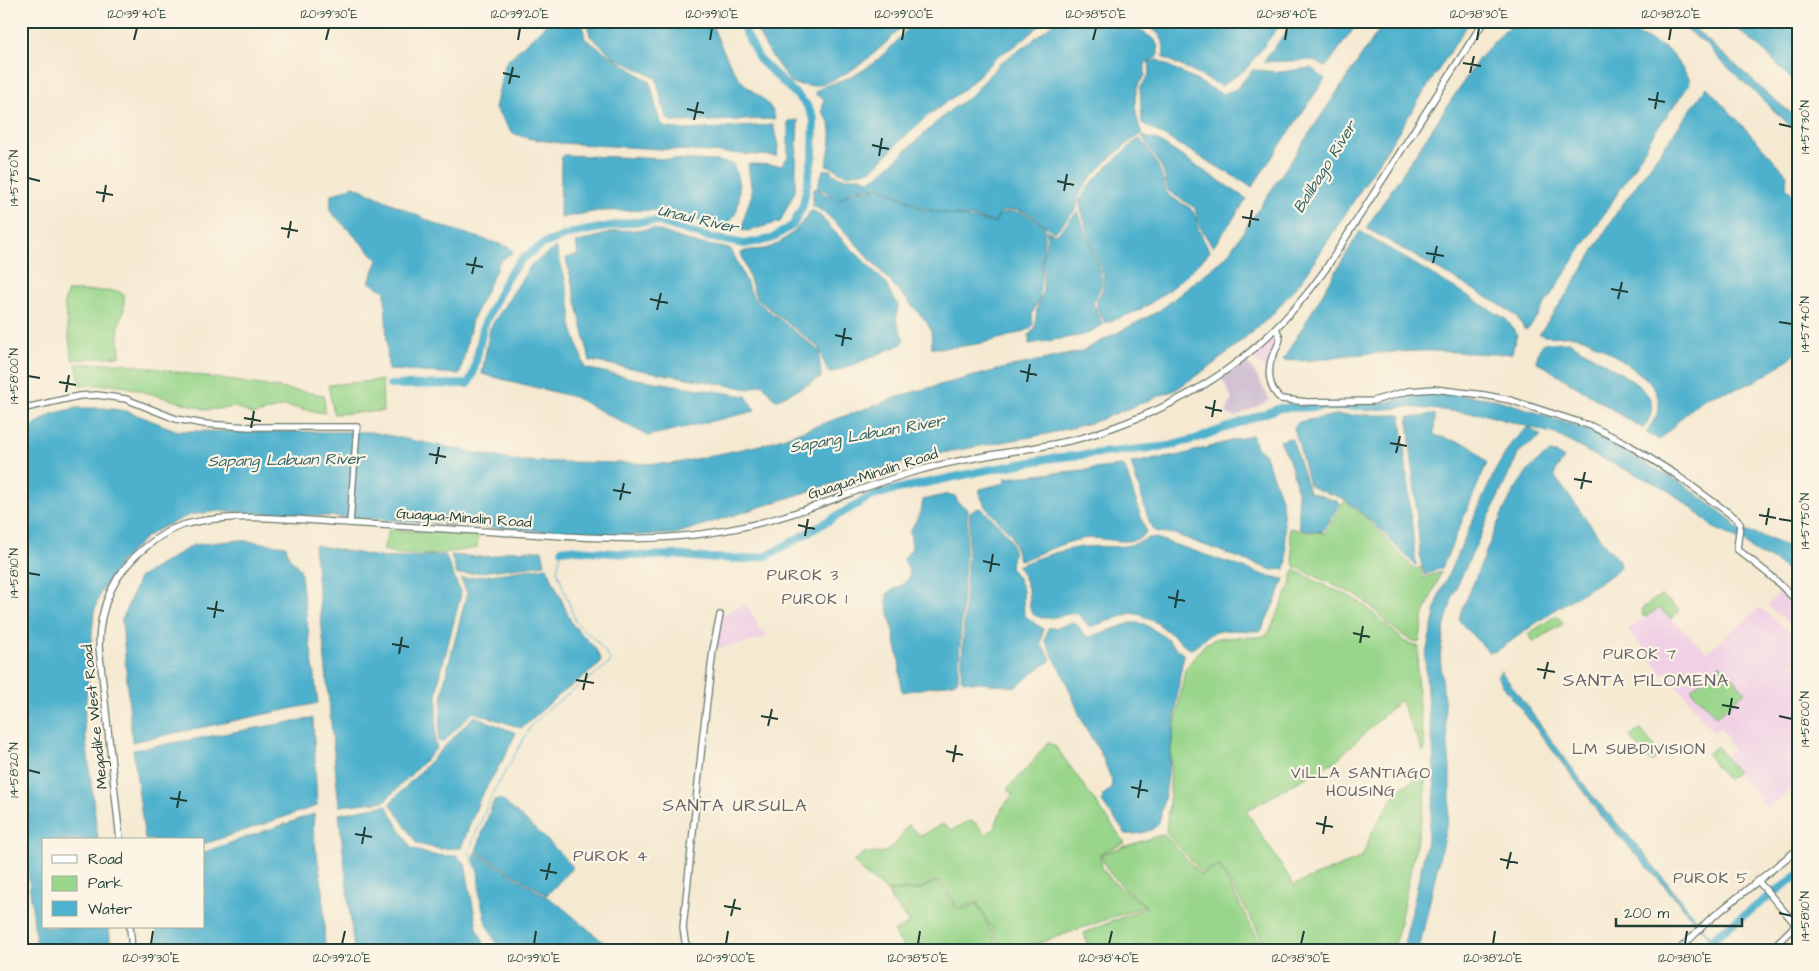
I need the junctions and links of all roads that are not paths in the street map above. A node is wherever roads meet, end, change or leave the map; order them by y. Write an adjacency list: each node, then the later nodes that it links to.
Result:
1 (1484, 21): 2 (main road, Guagua-Minalin Road)
2 (1276, 328): 4 (main road, Guagua-Minalin Road); 5 (main road)
3 (21, 409): 4 (main road)
4 (350, 521): 7 (main road, Megadike West Road)
5 (1798, 602)
6 (720, 615): 13 (main road)
7 (120, 838)
8 (1798, 848): 9 (main road)
9 (1758, 881): 10 (main road); 14 (main road)
10 (1797, 925): 15 (main road)
11 (130, 928): 12 (main road)
12 (132, 950)
13 (689, 950)
14 (1679, 950)
15 (1770, 950)

